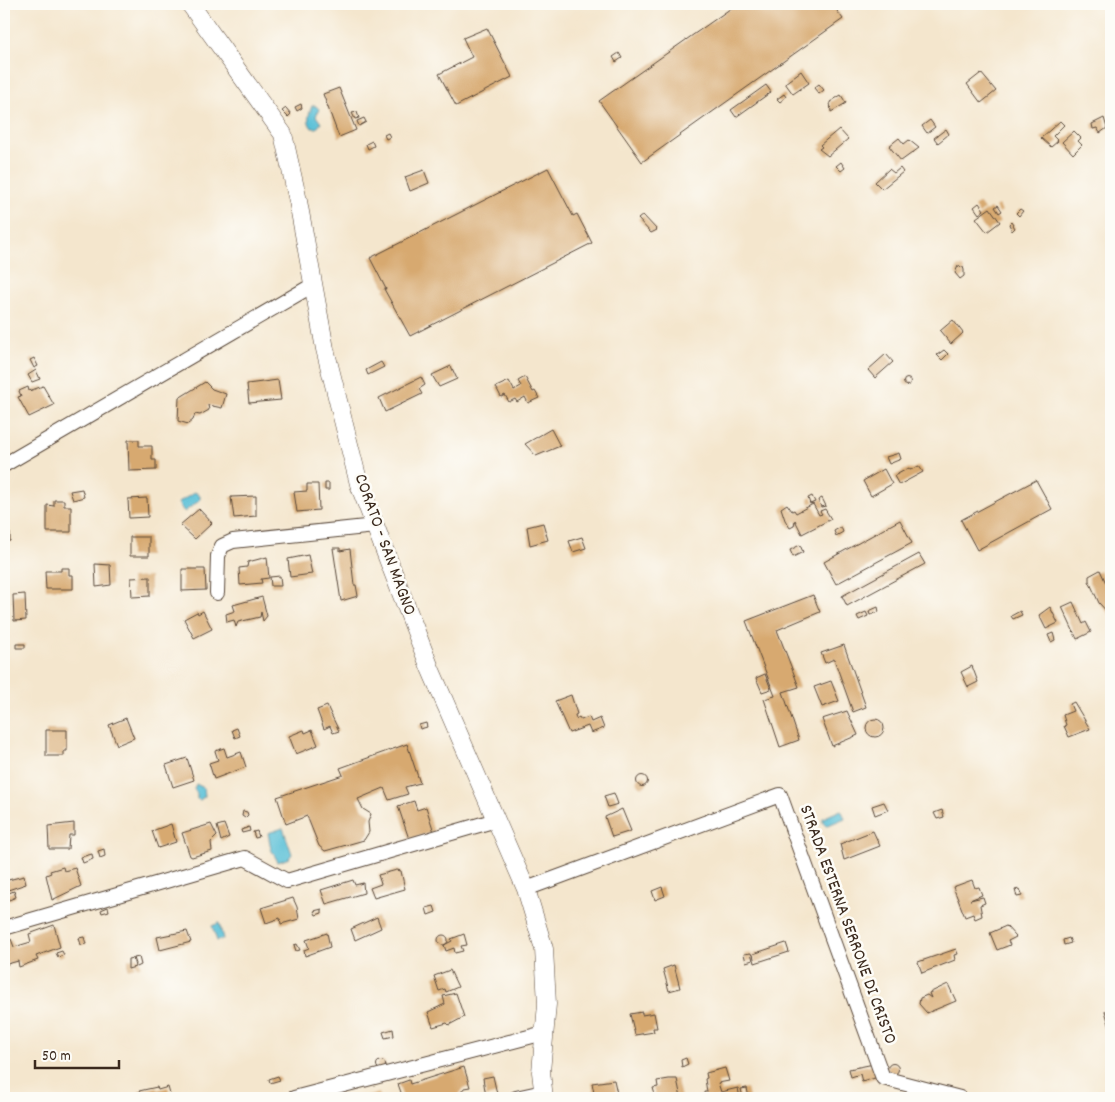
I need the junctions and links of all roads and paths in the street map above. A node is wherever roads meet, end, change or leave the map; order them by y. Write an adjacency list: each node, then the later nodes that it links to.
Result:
1 (190, 4): 2 (main road, CORATO - SAN MAGNO)
2 (313, 285): 3 (street); 4 (main road, CORATO - SAN MAGNO)
3 (4, 465)
4 (375, 526): 5 (street); 6 (main road, CORATO - SAN MAGNO)
5 (218, 593)
6 (496, 820): 7 (main road, CORATO - SAN MAGNO); 8 (street)
7 (526, 889): 9 (main road, CORATO - SAN MAGNO); 13 (street, STRADA ESTERNA SERRONE DI CRISTO)
8 (4, 928)
9 (544, 1033): 10 (main road, CORATO - SAN MAGNO); 11 (street)
10 (544, 1095): 12 (street)
11 (294, 1098)
12 (516, 1098)
13 (960, 1098)

